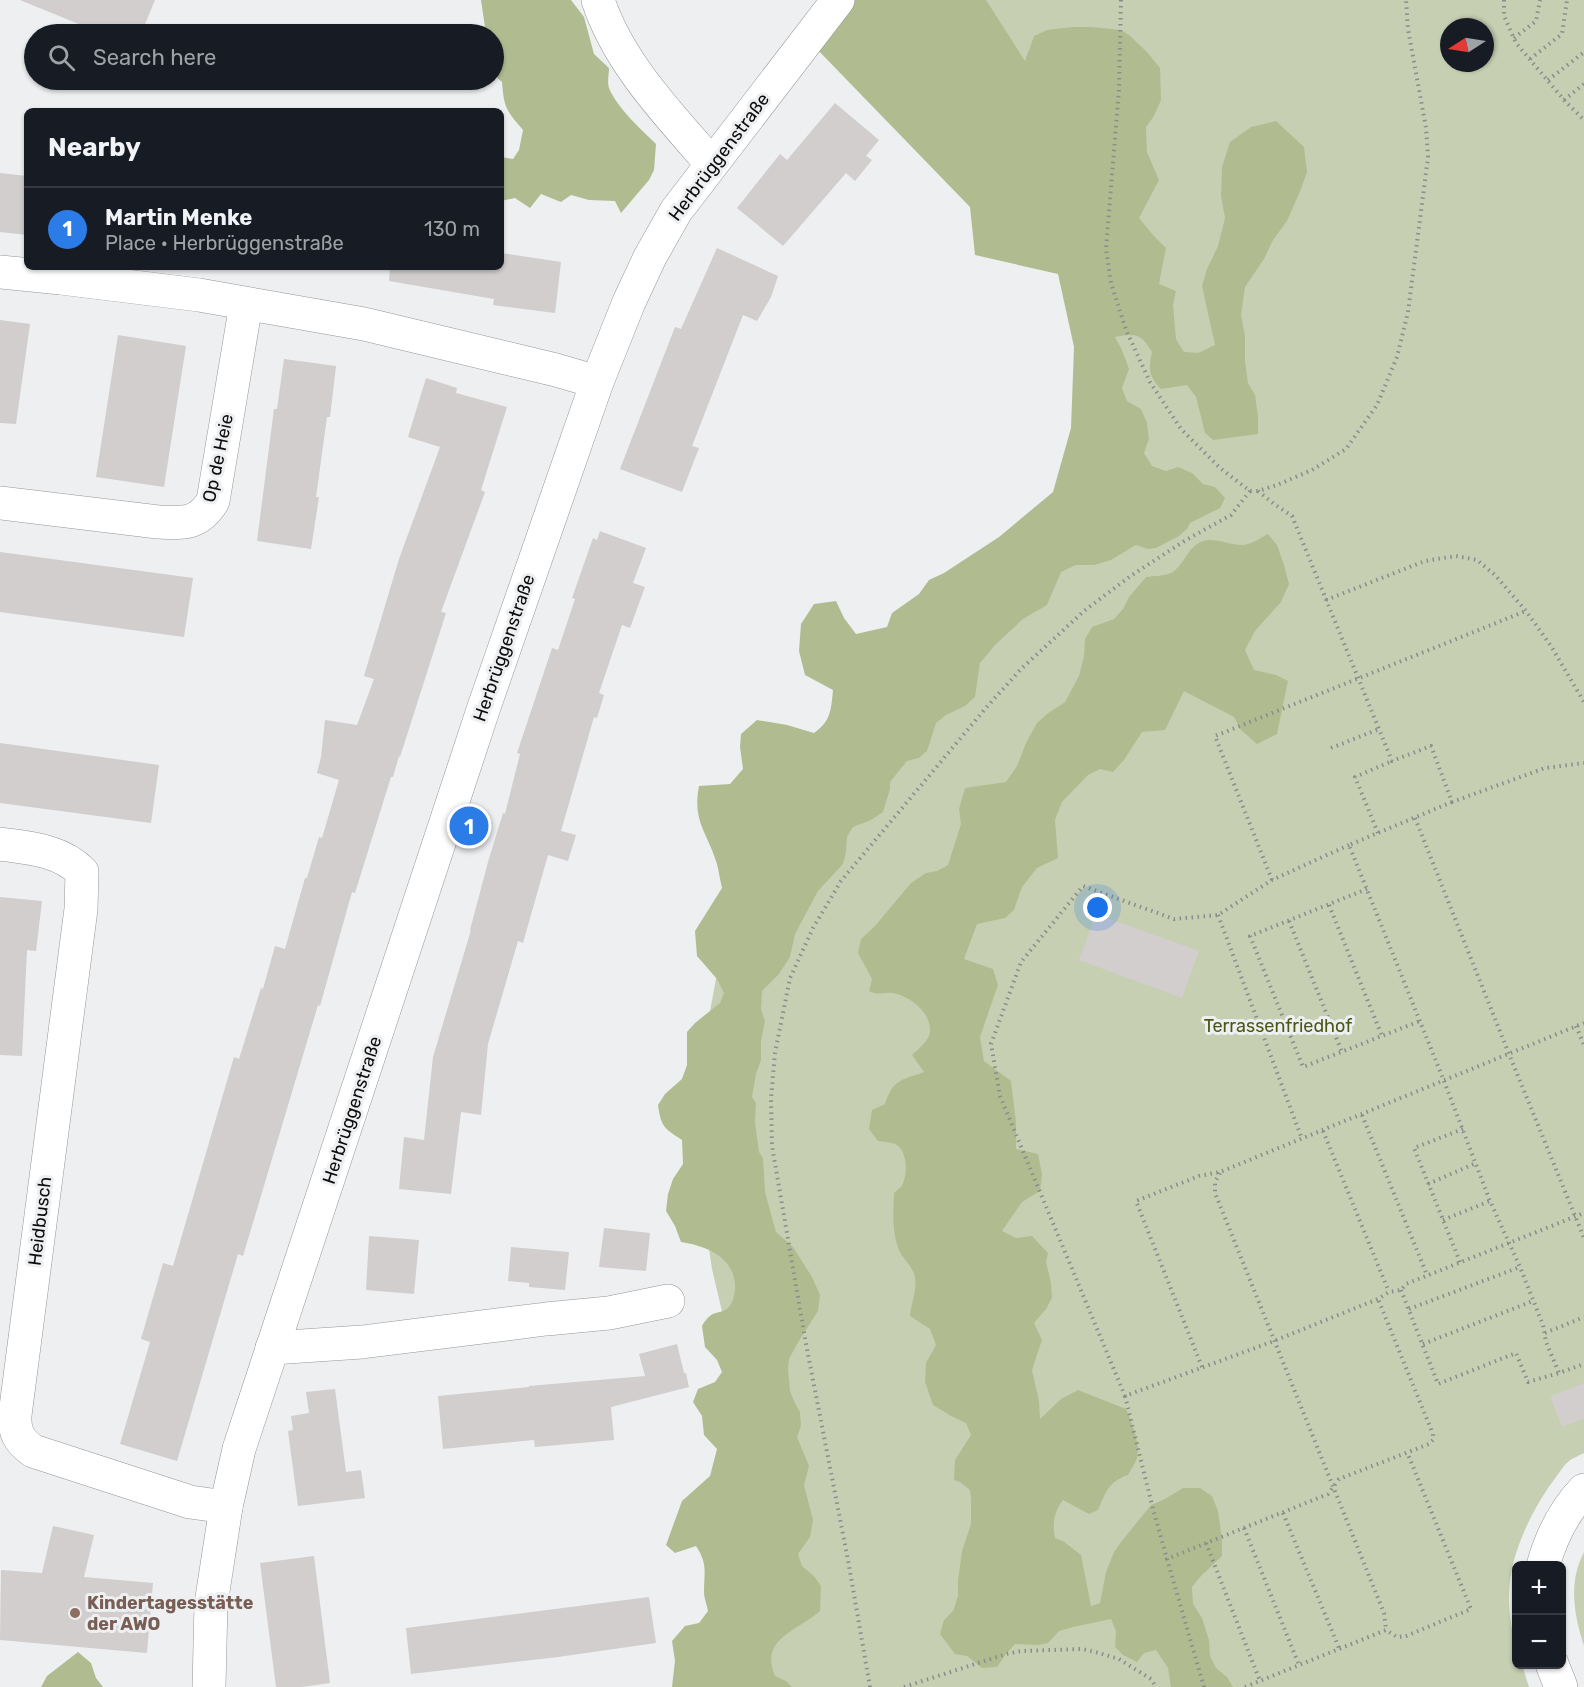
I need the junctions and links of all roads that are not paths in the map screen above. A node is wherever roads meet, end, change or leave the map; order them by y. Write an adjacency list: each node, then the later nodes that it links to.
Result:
1 (598, 0): 3 (street)
2 (838, 0): 3 (street, Herbrüggenstraße)
3 (711, 164): 6 (street, Herbrüggenstraße)
4 (0, 273): 5 (street)
5 (246, 304): 6 (street); 7 (street, Op de Heie)
6 (597, 382): 10 (street, Herbrüggenstraße)
7 (0, 503)
8 (0, 844): 12 (street, Heidbusch)
9 (669, 1301): 10 (street)
10 (272, 1348): 12 (street, Herbrüggenstraße)
11 (1584, 1490): 13 (street)
12 (226, 1507): 15 (street, Herbrüggenstraße)
13 (1544, 1561)
14 (1553, 1669): 16 (street)
15 (209, 1687)
16 (1560, 1687)

